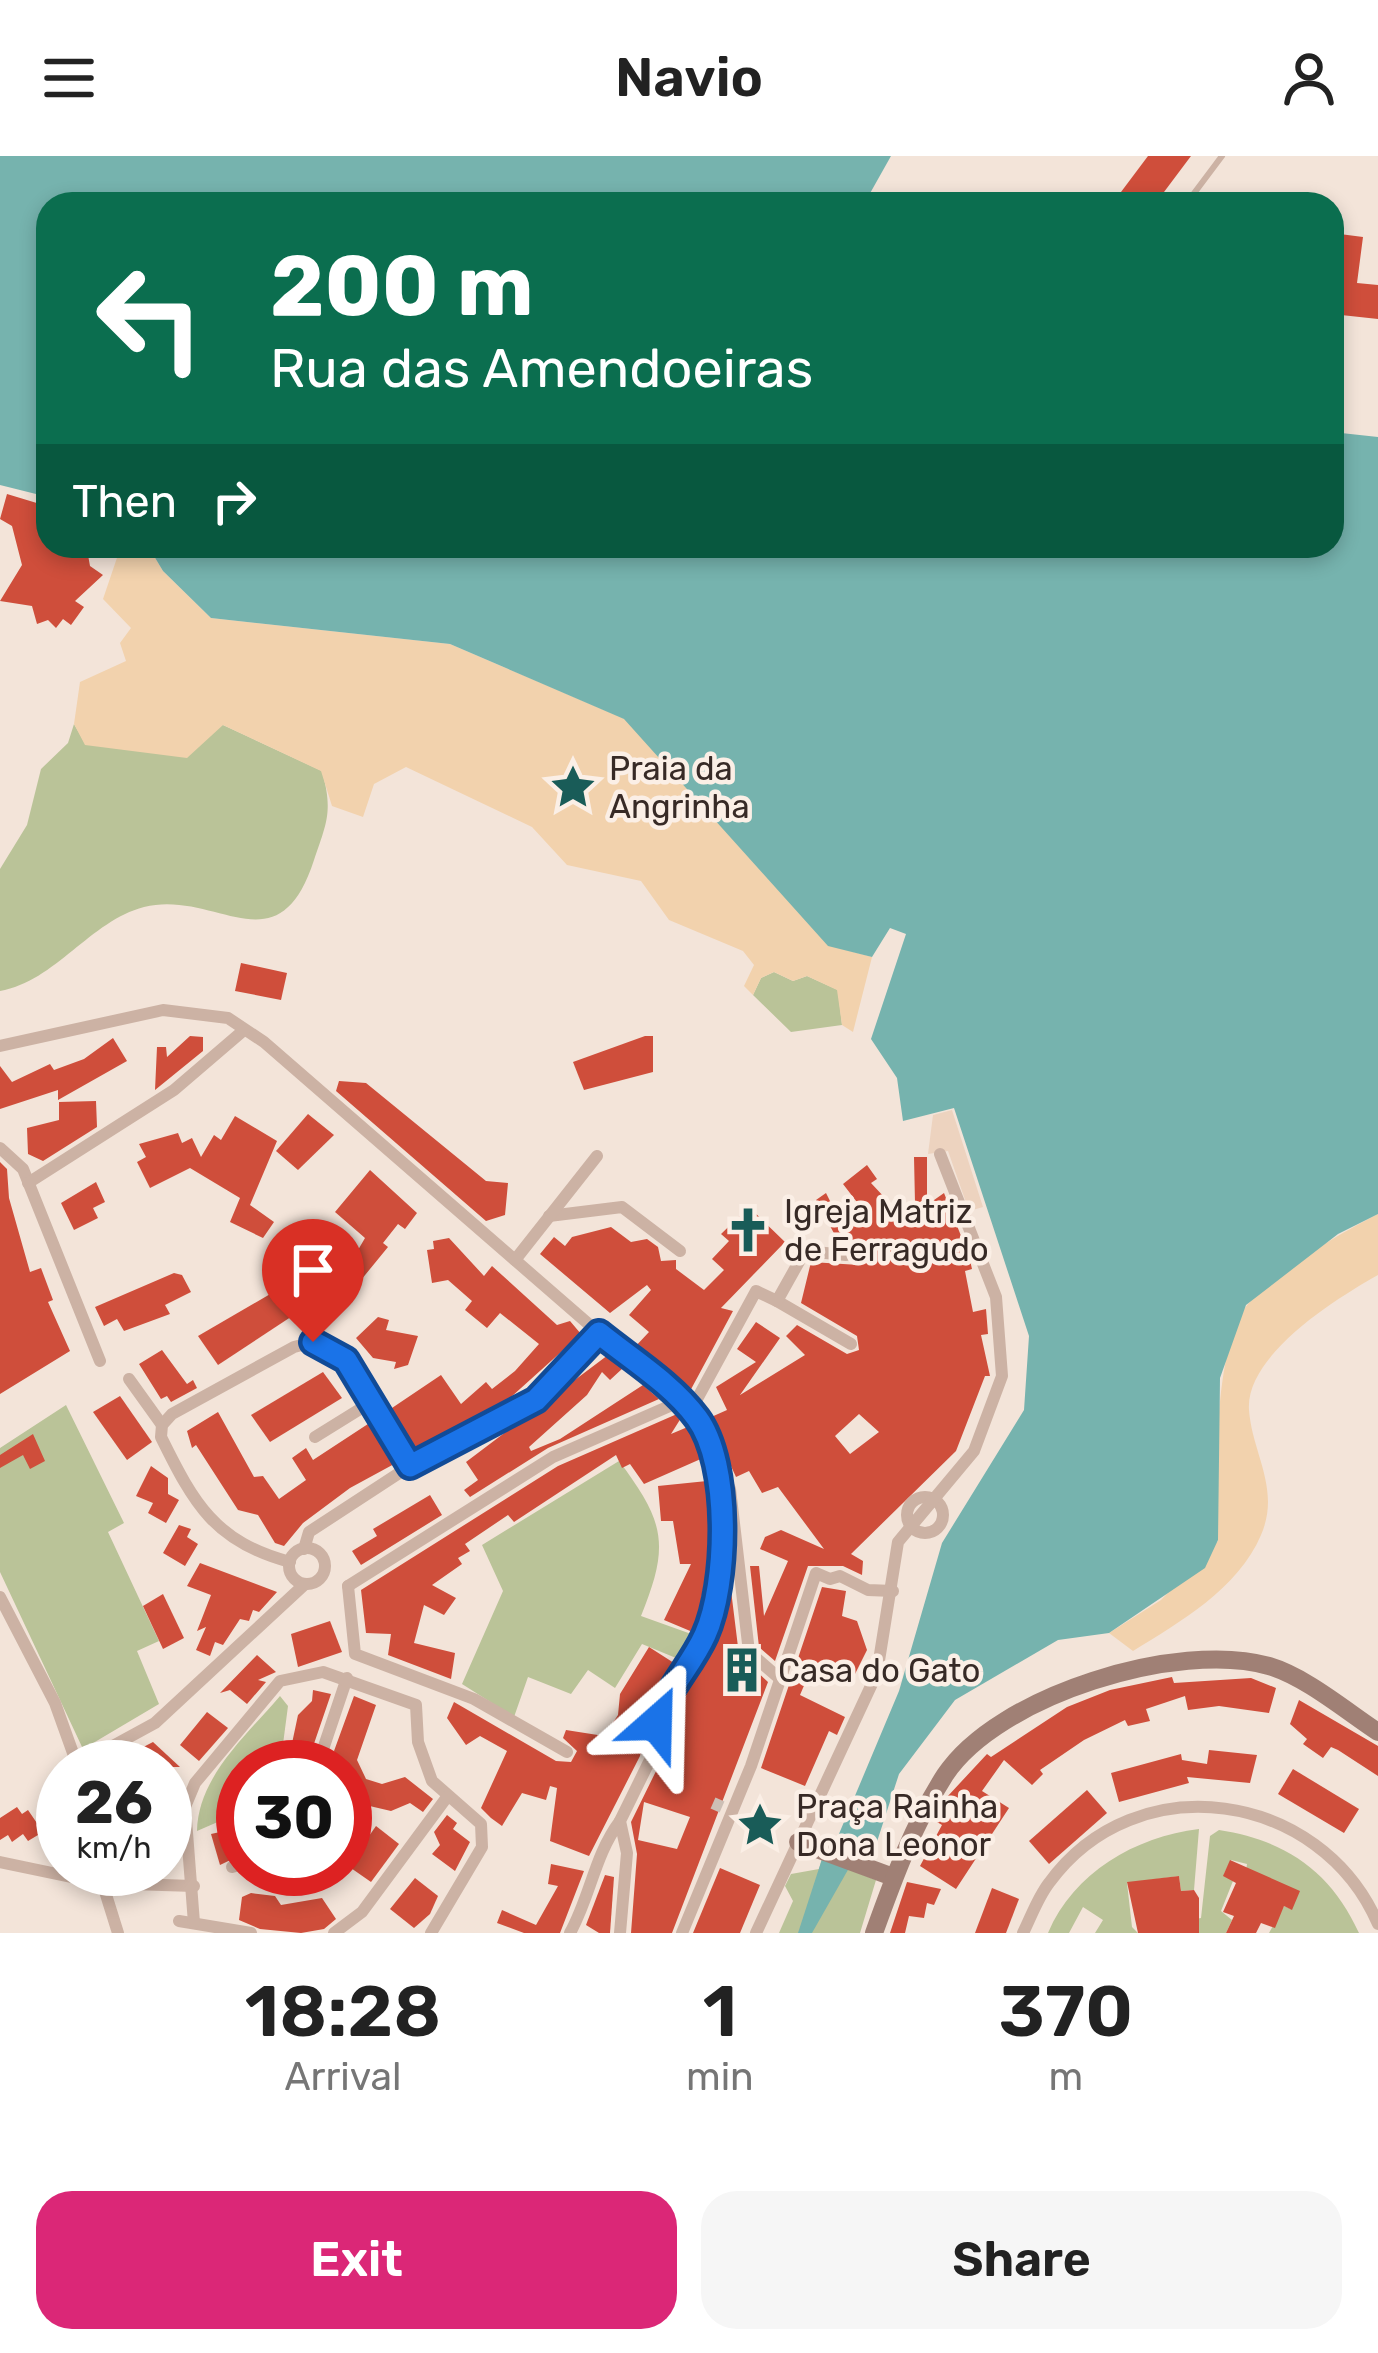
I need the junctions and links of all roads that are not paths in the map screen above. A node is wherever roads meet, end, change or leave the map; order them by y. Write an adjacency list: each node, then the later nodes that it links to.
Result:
1 (1222, 156): 2 (lane)
2 (1195, 192)
3 (244, 1030): 4 (street); 8 (street); 12 (street)
4 (0, 1046)
5 (0, 1148): 8 (street)
6 (940, 1154): 25 (street)
7 (597, 1156): 9 (street)
8 (28, 1183): 16 (street)
9 (549, 1216): 10 (street); 12 (street)
10 (680, 1251)
11 (846, 1255): 13 (street)
12 (515, 1260): 14 (street)
13 (777, 1300): 15 (street); 21 (street)
14 (599, 1333): 19 (street); 24 (street)
15 (851, 1344)
16 (100, 1361)
17 (129, 1379): 20 (street)
18 (373, 1401): 20 (street); 22 (street); 24 (street)
19 (681, 1401): 21 (street); 31 (street)
20 (167, 1419): 28 (street)
21 (699, 1420): 23 (street)
22 (315, 1437)
23 (713, 1454): 35 (street); 43 (street)
24 (410, 1466): 27 (street)
25 (933, 1498): 26 (street); 26 (street)
26 (910, 1526): 32 (street)
27 (304, 1549): 28 (street); 29 (street)
28 (290, 1562): 30 (street)
29 (323, 1574): 30 (street); 31 (street)
30 (305, 1583): 39 (street)
31 (349, 1586): 34 (street)
32 (893, 1592): 35 (street); 44 (street)
33 (0, 1597): 38 (street)
34 (356, 1654): 36 (street); 41 (street)
35 (779, 1678): 58 (street)
36 (353, 1680): 40 (street); 42 (street); 48 (street)
37 (1378, 1732): 47 (street)
38 (69, 1740)
39 (126, 1740)
40 (328, 1740)
41 (566, 1752)
42 (447, 1797): 54 (street); 55 (street)
43 (620, 1821): 56 (street); 57 (street)
44 (806, 1845): 47 (street); 59 (street)
45 (0, 1862): 46 (street)
46 (36, 1867)
47 (893, 1877): 60 (street)
48 (194, 1886): 51 (street)
49 (106, 1896): 52 (street)
50 (1378, 1924): 61 (street)
51 (189, 1928): 53 (street)
52 (118, 1933)
53 (251, 1933)
54 (334, 1933)
55 (431, 1933)
56 (570, 1933)
57 (620, 1933)
58 (682, 1933)
59 (756, 1933)
60 (874, 1933)
61 (1023, 1933)

